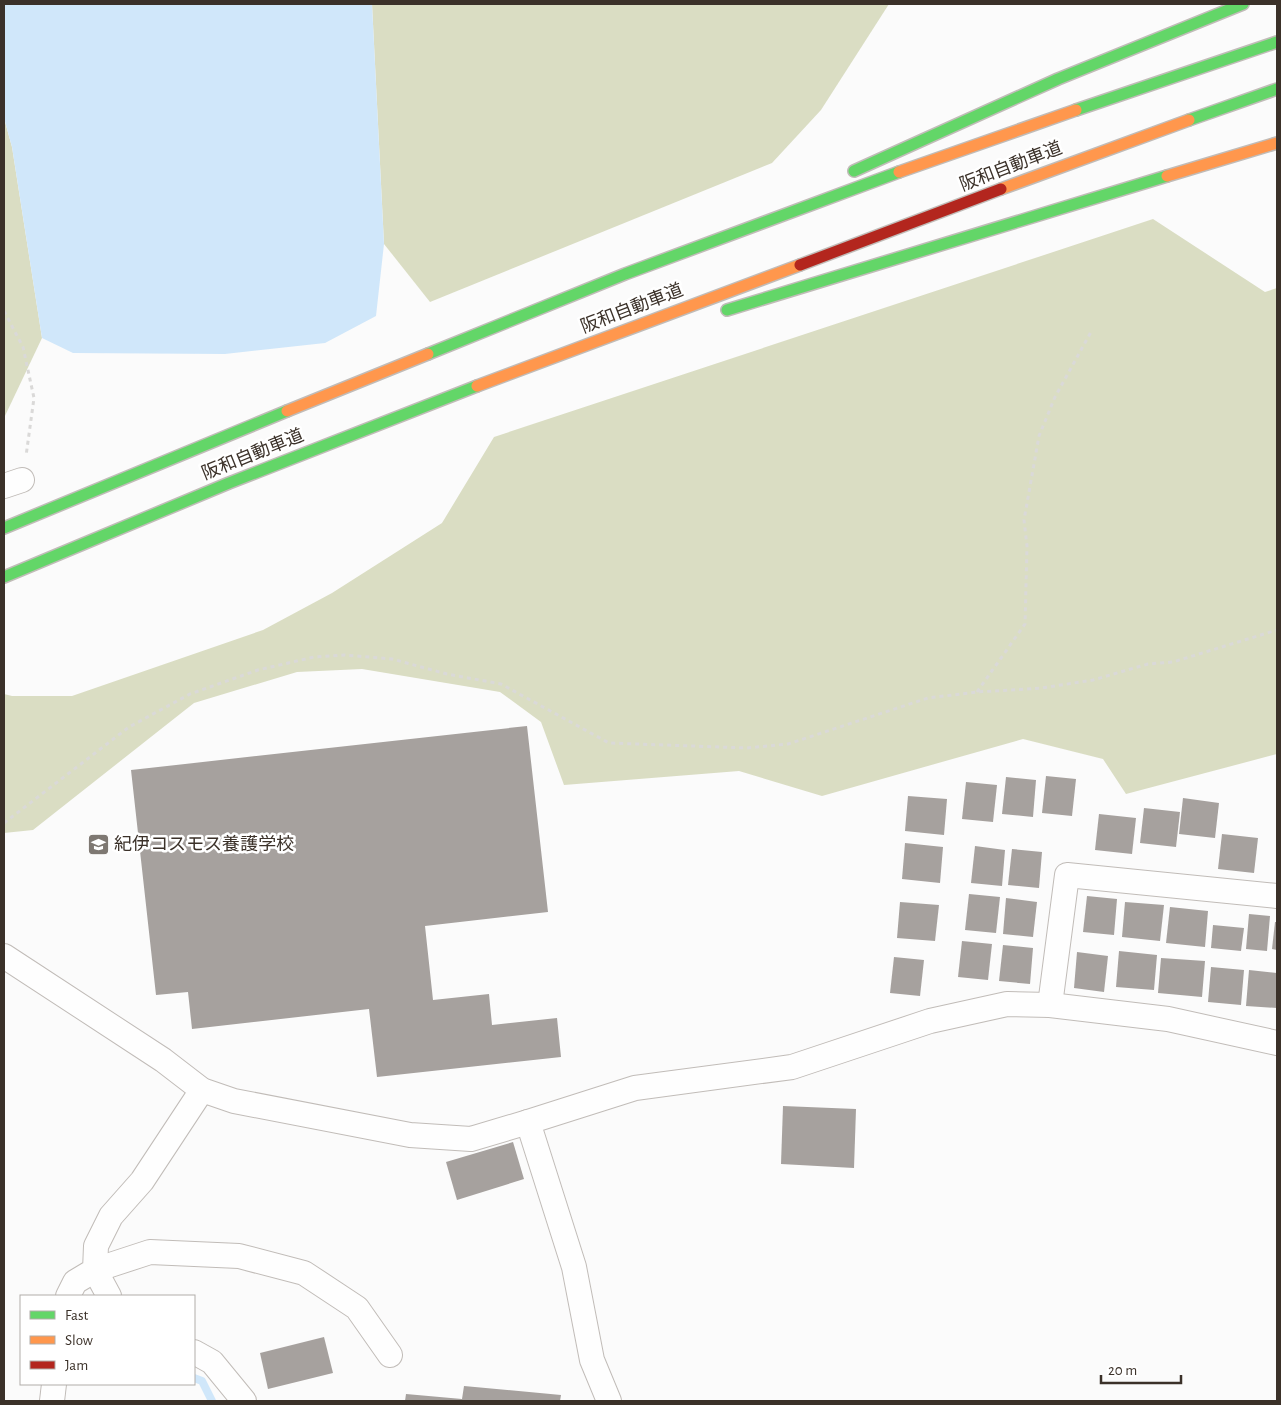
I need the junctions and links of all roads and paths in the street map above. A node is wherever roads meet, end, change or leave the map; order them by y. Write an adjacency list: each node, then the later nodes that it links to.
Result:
1 (1243, 4): 5 (highway)
2 (1277, 42): 7 (highway, 阪和自動車道)
3 (1277, 88): 12 (highway, 阪和自動車道)
4 (1277, 143): 9 (highway)
5 (842, 177)
6 (787, 201): 7 (highway)
7 (625, 274): 14 (highway, 阪和自動車道)
8 (4, 311): 13 (path)
9 (717, 313)
10 (1091, 332): 17 (path)
11 (651, 333): 12 (highway)
12 (472, 388): 15 (highway, 阪和自動車道)
13 (13, 483)
14 (4, 528)
15 (4, 577)
16 (1277, 630): 17 (path)
17 (977, 692): 18 (path)
18 (4, 823)
19 (1277, 896): 21 (street)
20 (4, 956): 23 (street)
21 (1050, 1005): 22 (street); 24 (street)
22 (1277, 1043)
23 (202, 1090): 24 (street); 25 (street)
24 (528, 1122): 33 (street)
25 (95, 1270): 26 (street); 27 (street); 29 (street)
26 (68, 1295)
27 (108, 1295)
28 (195, 1353): 32 (street)
29 (390, 1355)
30 (54, 1385): 31 (street)
31 (52, 1401)
32 (244, 1401)
33 (609, 1401)

